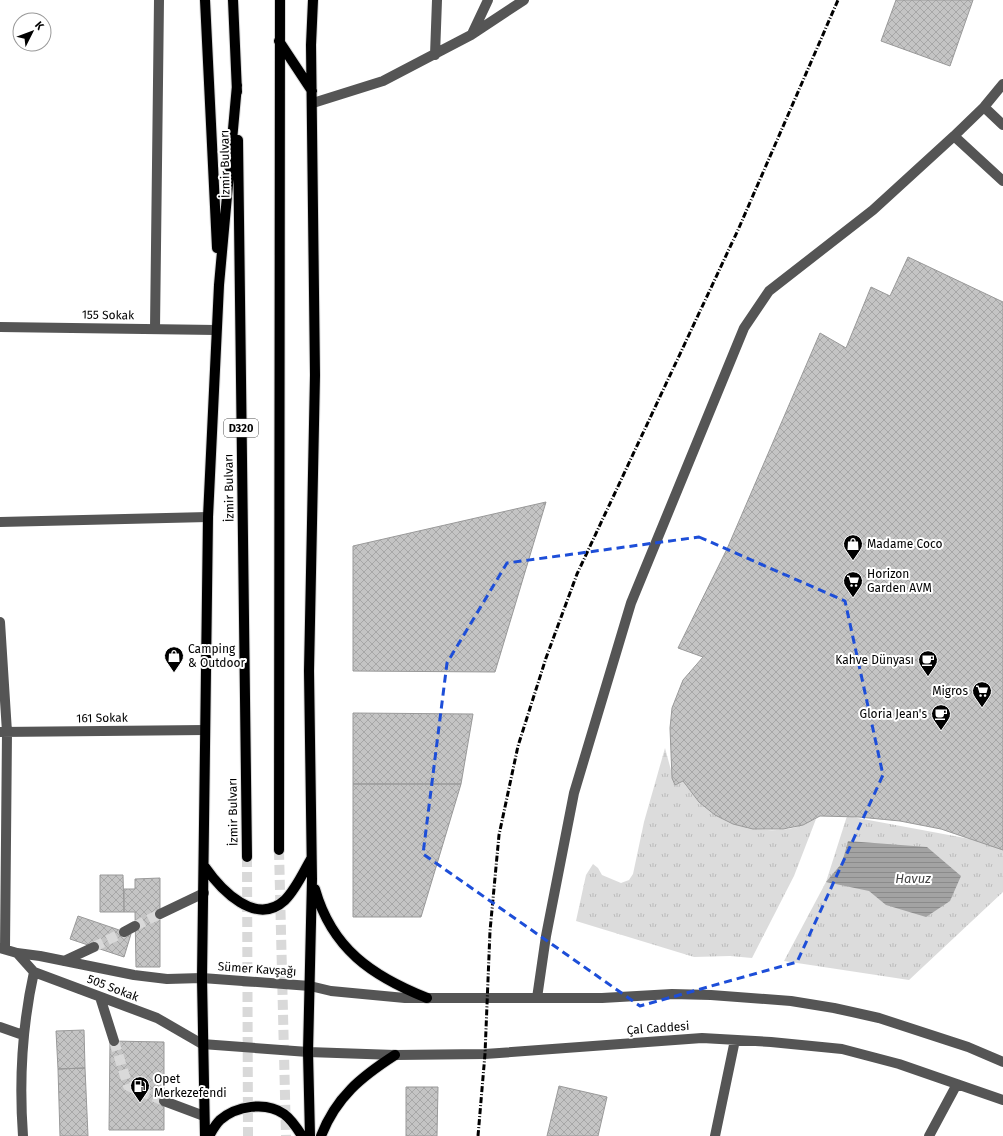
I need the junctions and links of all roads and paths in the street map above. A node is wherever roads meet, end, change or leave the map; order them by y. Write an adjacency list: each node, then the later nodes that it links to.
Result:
1 (158, 0): 22 (street)
2 (205, 0): 20 (main road)
3 (233, 0): 13 (main road, İzmir Bulvarı / D320)
4 (280, 0): 10 (main road)
5 (313, 0): 14 (main road)
6 (437, 0): 11 (street)
7 (488, 0): 9 (street)
8 (524, 0): 9 (street)
9 (471, 35): 11 (street)
10 (279, 41): 14 (main road); 29 (main road)
11 (435, 54): 15 (street)
12 (1003, 84): 16 (street)
13 (237, 86): 20 (main road); 30 (main road, İzmir Bulvarı / D320)
14 (312, 90): 15 (main road)
15 (313, 102): 31 (main road)
16 (984, 107): 17 (street); 18 (street)
17 (1003, 125)
18 (954, 136): 19 (street); 47 (street)
19 (1003, 181)
20 (218, 285): 23 (main road)
21 (0, 327): 22 (street, 155 Sokak)
22 (155, 329): 23 (street, 155 Sokak)
23 (216, 330): 24 (main road)
24 (208, 517): 25 (street); 27 (main road)
25 (0, 522)
26 (0, 622): 28 (street)
27 (205, 730): 28 (street, 161 Sokak); 32 (main road)
28 (4, 732): 39 (street)
29 (279, 850)
30 (247, 856)
31 (312, 856): 32 (main road); 33 (main road)
32 (205, 867): 34 (main road)
33 (312, 879): 44 (main road); 46 (main road)
34 (204, 893): 35 (street); 43 (main road)
35 (160, 914)
36 (136, 926): 37 (street)
37 (124, 932)
38 (94, 947): 41 (street)
39 (3, 948): 40 (street, 505 Sokak)
40 (17, 953): 41 (street, 505 Sokak); 42 (street, 505 Sokak)
41 (64, 961): 43 (street, 505 Sokak)
42 (34, 972): 45 (street, 505 Sokak); 49 (street)
43 (202, 978): 44 (street, Sümer Kavşağı); 52 (main road)
44 (310, 986): 46 (street); 53 (main road)
45 (100, 997): 51 (street); 52 (street, 505 Sokak)
46 (427, 998): 47 (street)
47 (537, 998): 55 (street)
48 (0, 1027): 49 (street)
49 (23, 1034): 60 (street)
50 (734, 1040): 54 (street, Çal Caddesi); 56 (street, Çal Caddesi); 66 (street)
51 (114, 1041)
52 (202, 1044): 53 (street); 59 (main road)
53 (308, 1052): 54 (street, Çal Caddesi); 64 (main road)
54 (395, 1055): 65 (main road)
55 (1003, 1062)
56 (958, 1084): 58 (street, Çal Caddesi); 67 (street)
57 (164, 1100): 59 (street)
58 (1003, 1100)
59 (204, 1116): 61 (main road)
60 (23, 1136)
61 (205, 1136)
62 (209, 1136): 63 (main road)
63 (302, 1136)
64 (310, 1136)
65 (321, 1136)
66 (715, 1136)
67 (929, 1136)

